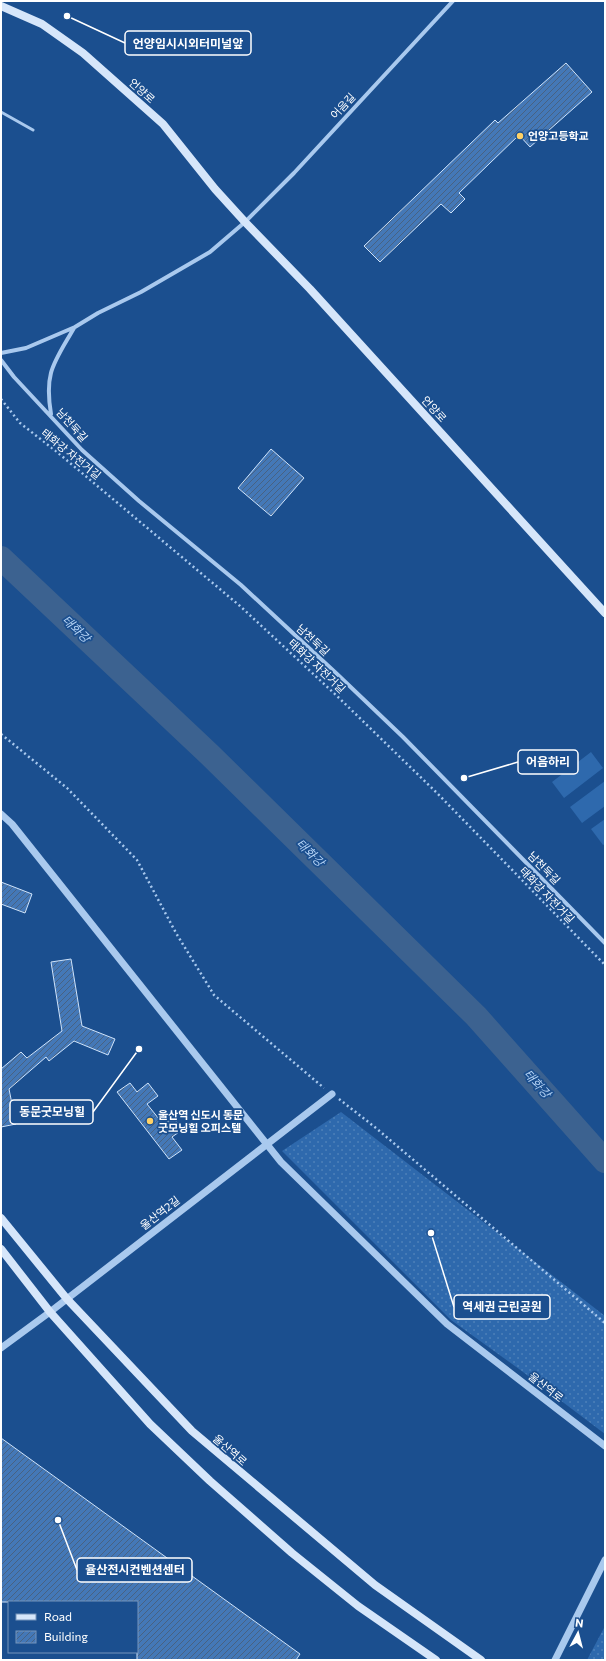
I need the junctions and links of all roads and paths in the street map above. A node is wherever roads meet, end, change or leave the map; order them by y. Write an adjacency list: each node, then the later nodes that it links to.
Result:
1 (453, 1): 5 (street, 어음길)
2 (1, 6): 5 (main road, 언양로)
3 (1, 112): 4 (lane)
4 (33, 130)
5 (245, 222): 6 (street); 11 (main road, 언양로)
6 (75, 327): 7 (street); 10 (street)
7 (1, 353)
8 (1, 360): 10 (street, 남천둑길)
9 (1, 399): 15 (path, 태화강 자전거길)
10 (51, 415): 14 (street, 남천둑길)
11 (605, 613)
12 (1, 734): 16 (path)
13 (1, 814): 17 (street, 울산역로)
14 (605, 943)
15 (605, 965)
16 (332, 1094): 17 (street, 울산역2길); 22 (path)
17 (268, 1144): 20 (street, 울산역2길); 24 (street, 울산역로)
18 (1, 1218): 20 (main road, 울산역로)
19 (1, 1249): 21 (main road)
20 (67, 1299): 21 (street, 울산역2길); 27 (main road, 울산역로)
21 (50, 1312): 23 (street, 울산역2길); 26 (main road)
22 (605, 1323)
23 (1, 1348)
24 (605, 1446)
25 (605, 1560): 28 (street)
26 (436, 1660)
27 (481, 1660)
28 (555, 1660)

